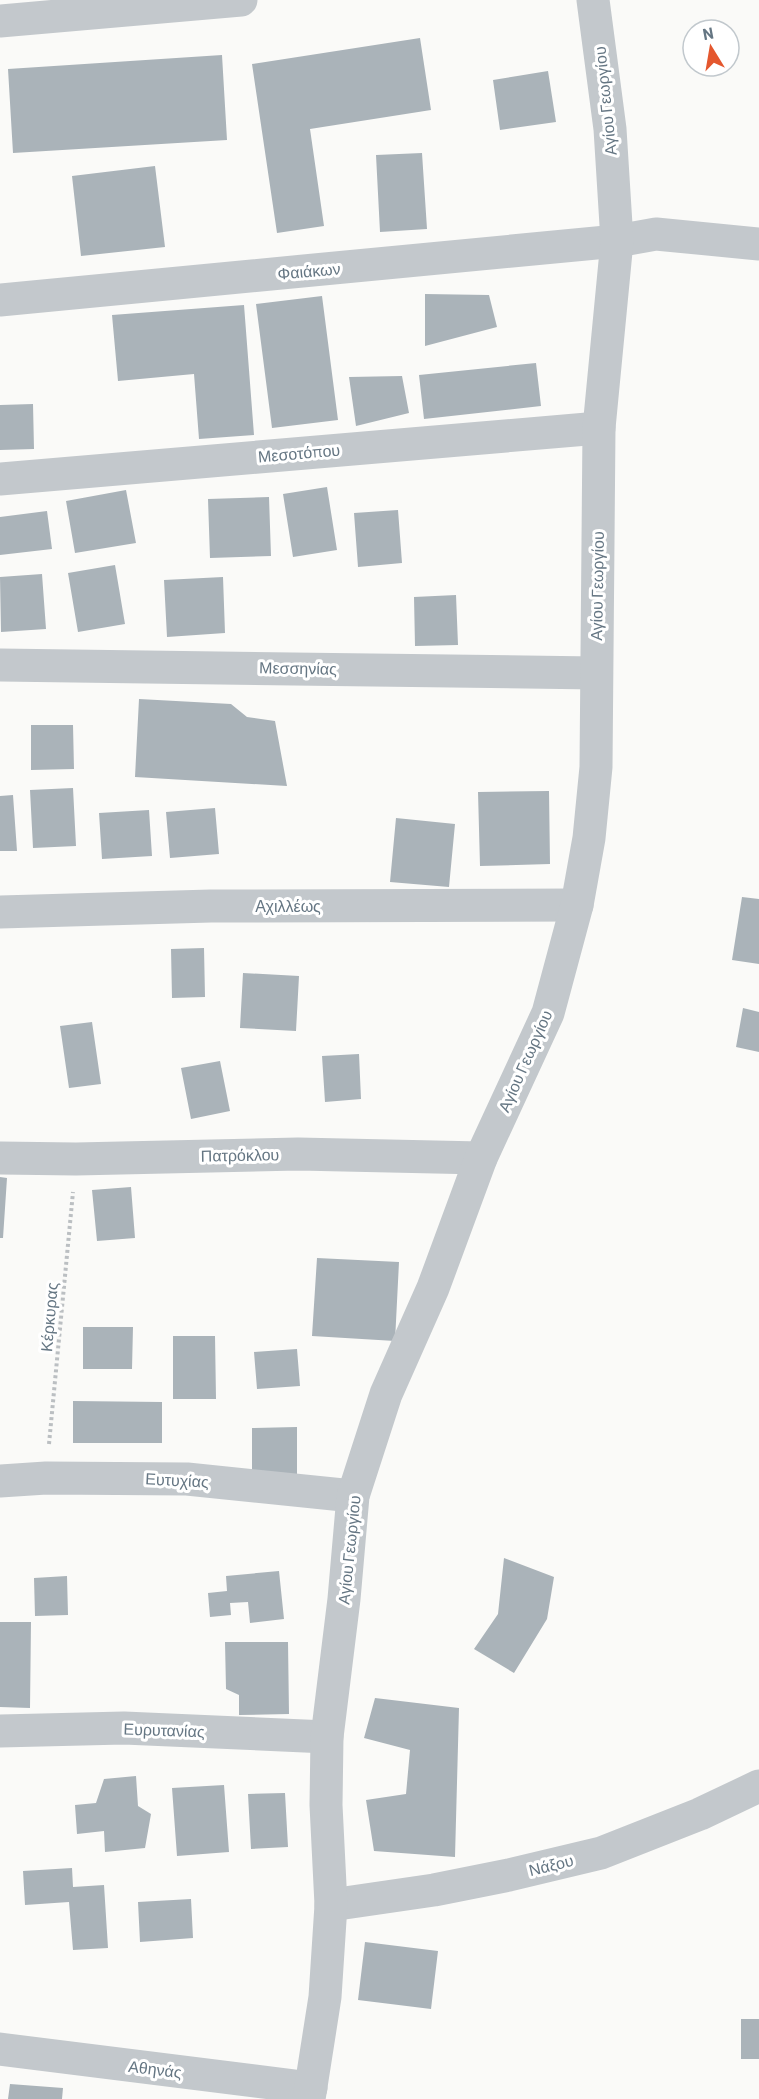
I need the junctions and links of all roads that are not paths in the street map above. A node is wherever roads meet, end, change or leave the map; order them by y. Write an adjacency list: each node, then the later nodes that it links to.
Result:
1 (241, 0): 3 (street)
2 (593, 0): 4 (street, Αγίου Γεωργίου)
3 (0, 21)
4 (617, 241): 5 (street, Φαιάκων); 6 (street, Φαιάκων); 7 (street, Αγίου Γεωργίου)
5 (759, 244)
6 (0, 300)
7 (599, 428): 8 (street, Μεσοτόπου); 10 (street, Αγίου Γεωργίου)
8 (0, 479)
9 (0, 665): 10 (street, Μεσσηνίας)
10 (596, 673): 11 (street, Αγίου Γεωργίου)
11 (577, 905): 12 (street, Αχιλλέως); 14 (street, Αγίου Γεωργίου)
12 (0, 912)
13 (0, 1158): 14 (street, Πατρόκλου)
14 (481, 1158): 16 (street, Αγίου Γεωργίου)
15 (0, 1481): 16 (street, Ευτυχίας)
16 (353, 1496): 18 (street, Αγίου Γεωργίου)
17 (0, 1731): 18 (street, Ευρυτανίας)
18 (327, 1737): 20 (street, Αγίου Γεωργίου)
19 (759, 1786): 20 (street, Νάξου)
20 (331, 1905): 22 (street, Αγίου Γεωργίου)
21 (0, 2049): 22 (street, Αθηνάς)
22 (310, 2094)

